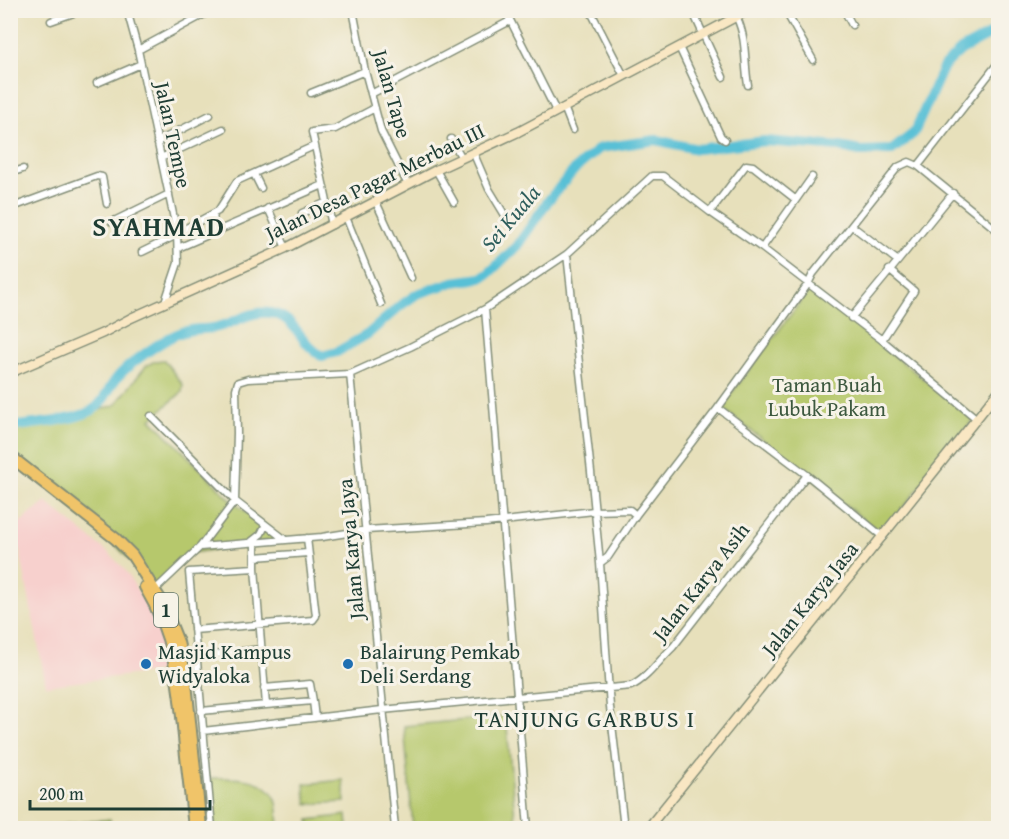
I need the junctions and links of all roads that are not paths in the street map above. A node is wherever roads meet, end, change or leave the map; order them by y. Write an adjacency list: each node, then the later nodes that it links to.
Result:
1 (82, 10): 12 (street)
2 (127, 10): 17 (street, Jalan Tempe)
3 (212, 10): 17 (street)
4 (353, 10): 21 (street, Jalan Tape)
5 (505, 10): 13 (street)
6 (590, 10): 22 (street)
7 (692, 10): 15 (street)
8 (749, 10): 11 (street, Jalan Desa Pagar Merbau III)
9 (785, 10): 18 (street)
10 (844, 10): 14 (street)
11 (737, 18): 15 (street, Jalan Desa Pagar Merbau III); 25 (street)
12 (51, 21)
13 (510, 21): 27 (street); 29 (street)
14 (852, 25)
15 (704, 34): 16 (street, Jalan Desa Pagar Merbau III); 23 (street)
16 (679, 47): 22 (street, Jalan Desa Pagar Merbau III); 34 (street)
17 (138, 50): 20 (street, Jalan Tempe)
18 (813, 60)
19 (999, 63): 40 (street)
20 (141, 64): 24 (street); 35 (street, Jalan Tempe)
21 (365, 71): 26 (street); 27 (street, Jalan Tape)
22 (624, 76): 29 (street, Jalan Desa Pagar Merbau III)
23 (723, 77)
24 (97, 83)
25 (748, 85)
26 (311, 93)
27 (371, 94): 28 (street, Jalan Tape)
28 (375, 108): 36 (street); 47 (street, Jalan Tape)
29 (560, 109): 32 (street); 37 (street, Jalan Desa Pagar Merbau III)
30 (210, 115): 35 (street)
31 (223, 129): 39 (street)
32 (573, 130)
33 (451, 138): 38 (street)
34 (725, 140)
35 (157, 142): 39 (street, Jalan Tempe)
36 (314, 146): 44 (street); 46 (street)
37 (473, 152): 38 (street, Jalan Desa Pagar Merbau III); 62 (street)
38 (462, 158): 42 (street, Jalan Desa Pagar Merbau III)
39 (161, 159): 50 (street, Jalan Tempe)
40 (918, 166): 49 (street); 65 (street)
41 (23, 169): 43 (street)
42 (436, 170): 47 (street, Jalan Desa Pagar Merbau III); 54 (street)
43 (10, 173)
44 (254, 174): 48 (street); 60 (street)
45 (812, 177): 51 (street)
46 (323, 185): 52 (street); 57 (street)
47 (408, 185): 53 (street, Jalan Desa Pagar Merbau III)
48 (261, 188)
49 (953, 193): 66 (street); 74 (street)
50 (169, 194): 63 (street); 67 (street, Jalan Tempe)
51 (795, 199): 58 (street); 71 (street)
52 (327, 202): 59 (street); 64 (street)
53 (376, 202): 61 (street, Jalan Desa Pagar Merbau III); 76 (street)
54 (454, 202)
55 (107, 204): 56 (street)
56 (10, 208)
57 (268, 208): 68 (street); 70 (street)
58 (710, 212): 71 (street); 73 (street)
59 (302, 213)
60 (214, 214): 67 (street); 68 (street)
61 (346, 217): 64 (street, Jalan Desa Pagar Merbau III); 79 (street)
62 (506, 217)
63 (112, 222)
64 (332, 225): 70 (street, Jalan Desa Pagar Merbau III)
65 (852, 226): 74 (street); 77 (street)
66 (999, 231)
67 (177, 234): 69 (street, Jalan Tempe); 72 (street)
68 (207, 235): 69 (street)
69 (178, 248): 78 (street, Jalan Tempe)
70 (285, 248): 78 (street, Jalan Desa Pagar Merbau III)
71 (762, 248): 77 (street)
72 (142, 252)
73 (567, 254): 80 (street); 93 (street)
74 (898, 261): 75 (street)
75 (889, 270): 81 (street); 82 (street)
76 (411, 278)
77 (808, 284): 81 (street); 86 (street)
78 (166, 301): 83 (street, Jalan Desa Pagar Merbau III)
79 (381, 304)
80 (485, 309): 84 (street); 95 (street)
81 (851, 318): 82 (street)
82 (882, 340): 88 (street)
83 (10, 373)
84 (350, 374): 92 (street); 97 (street, Jalan Karya Jaya)
85 (999, 392): 88 (street, Jalan Karya Jasa)
86 (718, 408): 91 (street); 94 (street)
87 (151, 416): 92 (street)
88 (977, 419): 98 (street, Jalan Karya Jasa)
89 (10, 456): 109 (highway, 1)
90 (10, 464): 123 (highway, 1)
91 (807, 475): 98 (street); 115 (street, Jalan Karya Asih)
92 (235, 501): 96 (street); 102 (street)
93 (594, 511): 94 (street); 95 (street); 106 (street)
94 (636, 515): 106 (street)
95 (502, 522): 97 (street); 116 (street)
96 (265, 526): 100 (street); 101 (street)
97 (366, 530): 99 (street); 119 (street, Jalan Karya Jaya)
98 (883, 537): 129 (street, Jalan Karya Jasa)
99 (307, 538): 100 (street); 103 (street)
100 (283, 539): 101 (street)
101 (252, 542): 102 (street); 104 (street)
102 (200, 547): 105 (street)
103 (308, 553): 104 (street); 110 (street)
104 (255, 558): 107 (street)
105 (185, 562): 108 (street); 109 (street)
106 (600, 563): 115 (street)
107 (255, 568): 108 (street); 110 (street)
108 (189, 572): 111 (street)
109 (155, 590): 124 (highway, 1)
110 (259, 625): 111 (street); 112 (street)
111 (194, 630): 113 (street)
112 (261, 649): 113 (street); 114 (street)
113 (197, 657): 120 (street)
114 (264, 688): 117 (street); 118 (street)
115 (608, 688): 116 (street, Jalan Karya Asih); 128 (street)
116 (517, 698): 119 (street, Jalan Karya Asih); 127 (street)
117 (313, 701): 118 (street); 121 (street)
118 (266, 705): 120 (street)
119 (382, 710): 121 (street, Jalan Karya Asih); 126 (street, Jalan Karya Jaya)
120 (201, 711): 122 (street)
121 (315, 718): 122 (street, Jalan Karya Asih)
122 (203, 731): 125 (street)
123 (194, 828)
124 (201, 828)
125 (212, 828)
126 (395, 828)
127 (528, 828)
128 (624, 828)
129 (648, 828)

